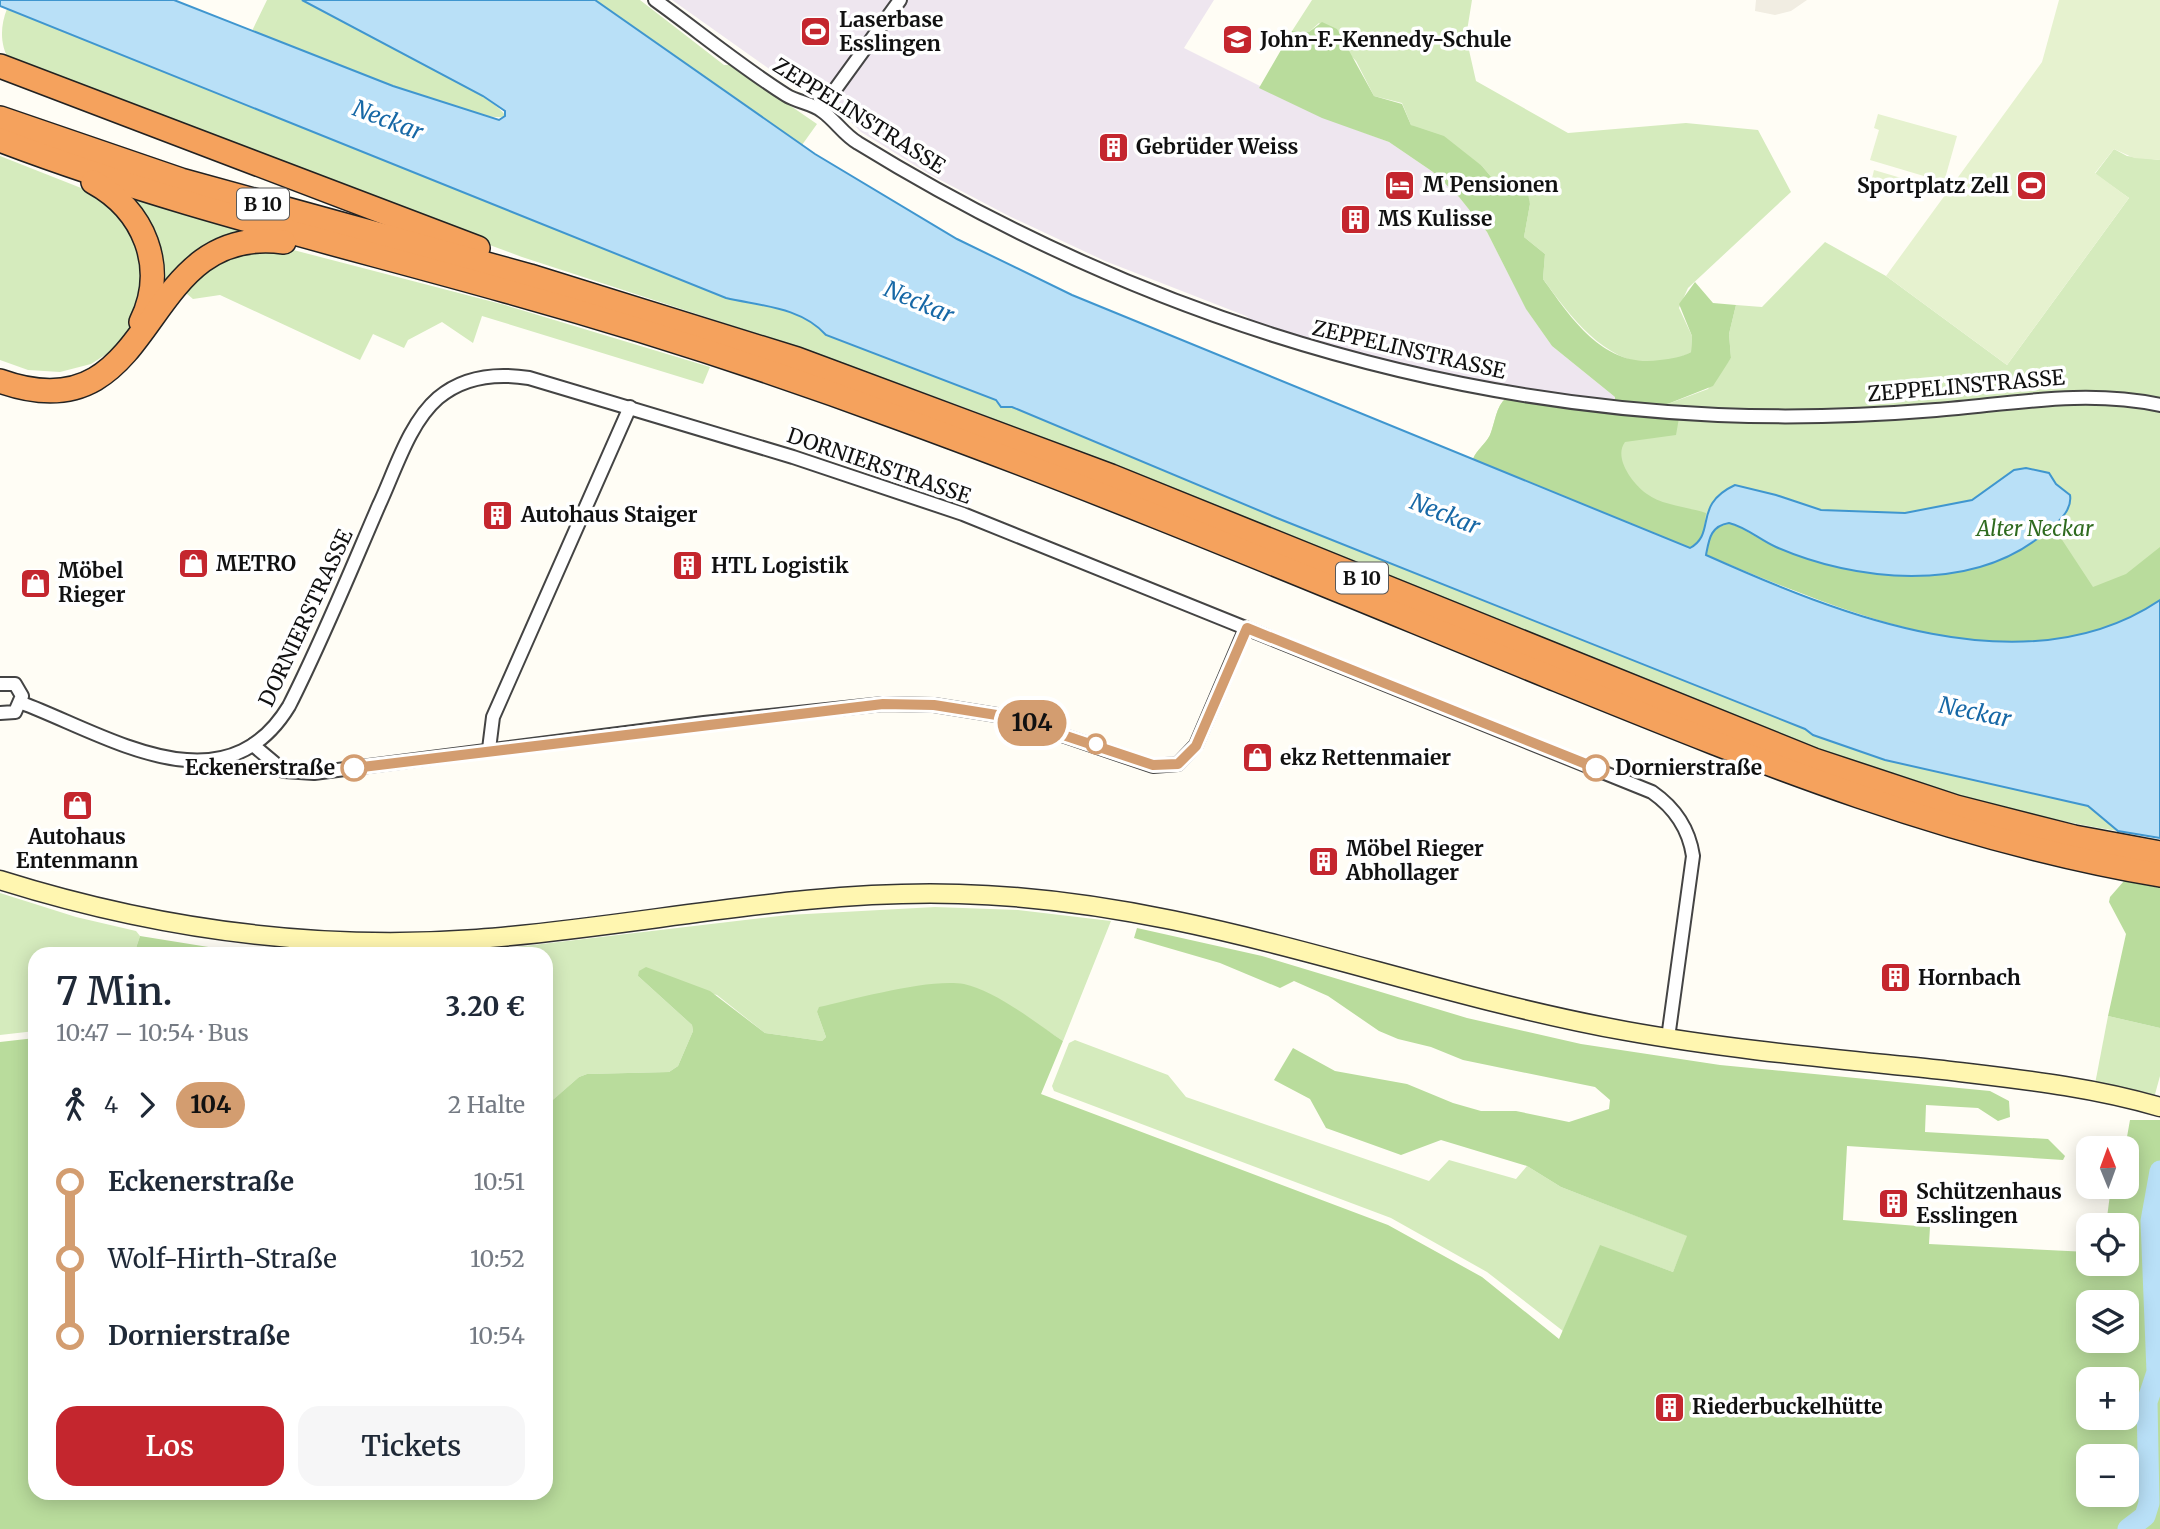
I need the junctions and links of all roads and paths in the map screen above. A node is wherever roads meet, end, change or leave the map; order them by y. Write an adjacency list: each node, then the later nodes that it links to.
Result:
1 (655, 0): 4 (street, ZEPPELINSTRASSE)
2 (900, 0): 4 (street)
3 (0, 66): 9 (highway)
4 (821, 109): 12 (street, ZEPPELINSTRASSE)
5 (0, 118): 9 (highway, B 10)
6 (0, 141): 7 (highway, B 10)
7 (56, 162): 8 (highway, B 10); 10 (highway)
8 (338, 246): 11 (highway); 21 (highway, B 10)
9 (530, 276): 20 (highway, B 10)
10 (0, 367)
11 (0, 381)
12 (2160, 405)
13 (630, 407): 14 (street, DORNIERSTRASSE); 18 (street, DORNIERSTRASSE); 19 (street)
14 (1247, 628): 19 (street); 23 (street, DORNIERSTRASSE)
15 (0, 684): 16 (street, DORNIERSTRASSE)
16 (22, 703): 17 (street); 18 (street, DORNIERSTRASSE)
17 (0, 713)
18 (253, 745): 19 (street)
19 (489, 749)
20 (2160, 853)
21 (2151, 873)
22 (0, 880): 23 (main road)
23 (1668, 1038): 24 (main road)
24 (2156, 1106)

